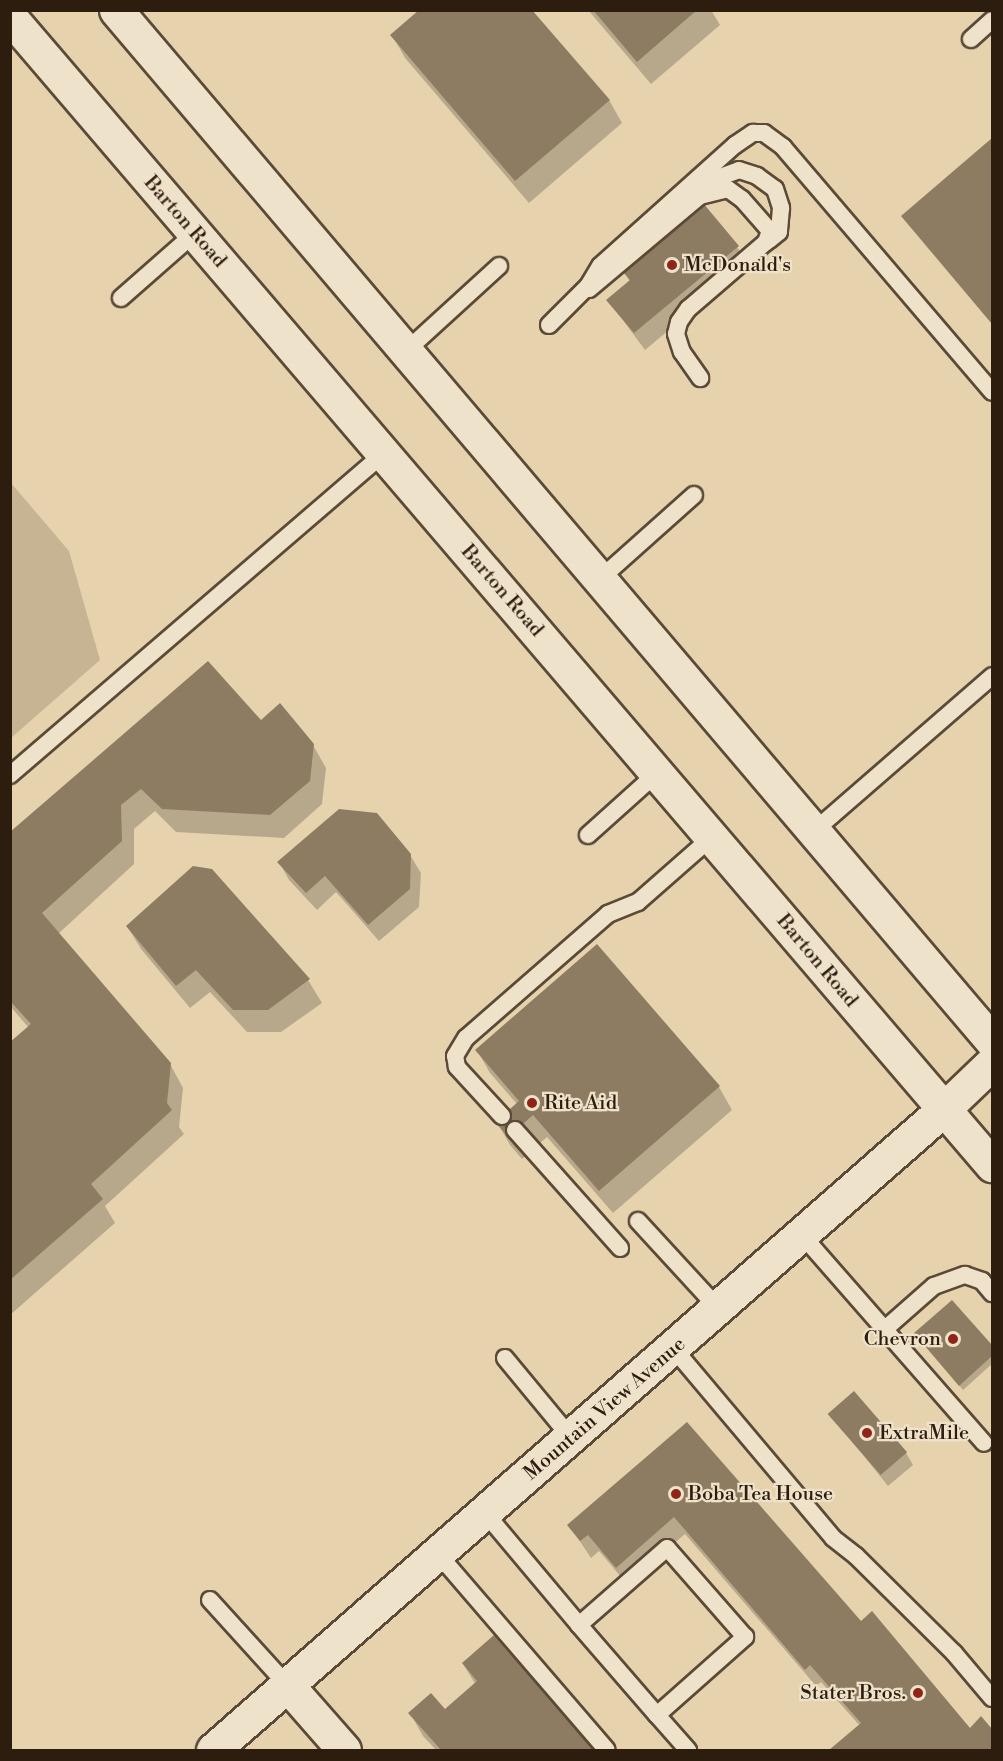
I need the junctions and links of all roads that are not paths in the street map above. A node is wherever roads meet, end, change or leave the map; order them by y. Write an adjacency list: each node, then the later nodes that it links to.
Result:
1 (116, 10): 12 (main road)
2 (10, 17): 6 (main road, Barton Road)
3 (993, 20): 4 (lane)
4 (971, 39)
5 (700, 196): 7 (lane); 7 (lane); 9 (lane)
6 (195, 233): 10 (lane); 15 (main road, Barton Road)
7 (766, 242): 13 (lane)
8 (499, 266): 12 (lane)
9 (582, 291): 11 (lane); 14 (lane)
10 (122, 298)
11 (549, 325)
12 (406, 351): 17 (main road)
13 (700, 378)
14 (993, 392)
15 (384, 453): 19 (main road, Barton Road); 20 (lane)
16 (694, 495): 17 (lane)
17 (600, 579): 21 (main road)
18 (993, 676): 21 (lane)
19 (657, 774): 22 (lane); 23 (main road, Barton Road)
20 (10, 775)
21 (814, 831): 24 (main road)
22 (588, 835)
23 (712, 837): 26 (main road, Barton Road); 27 (lane)
24 (993, 1041)
25 (993, 1063): 26 (main road, Mountain View Avenue)
26 (944, 1109): 29 (main road, Barton Road); 31 (main road, Mountain View Avenue)
27 (502, 1116)
28 (515, 1130): 32 (lane)
29 (993, 1165)
30 (638, 1221): 34 (lane)
31 (802, 1235): 34 (main road, Mountain View Avenue); 35 (lane)
32 (620, 1248)
33 (993, 1293): 35 (lane)
34 (718, 1309): 36 (main road, Mountain View Avenue)
35 (885, 1329): 39 (lane)
36 (674, 1348): 38 (main road, Mountain View Avenue); 45 (lane)
37 (505, 1358): 38 (lane)
38 (572, 1438): 40 (main road, Mountain View Avenue)
39 (984, 1443)
40 (486, 1514): 41 (main road, Mountain View Avenue); 43 (lane)
41 (439, 1555): 44 (main road, Mountain View Avenue); 49 (lane)
42 (210, 1600): 44 (lane)
43 (579, 1624): 46 (lane); 46 (lane)
44 (288, 1686): 47 (main road, Mountain View Avenue); 48 (main road)
45 (993, 1698)
46 (657, 1715): 50 (lane)
47 (213, 1750)
48 (344, 1750)
49 (607, 1750)
50 (688, 1750)

